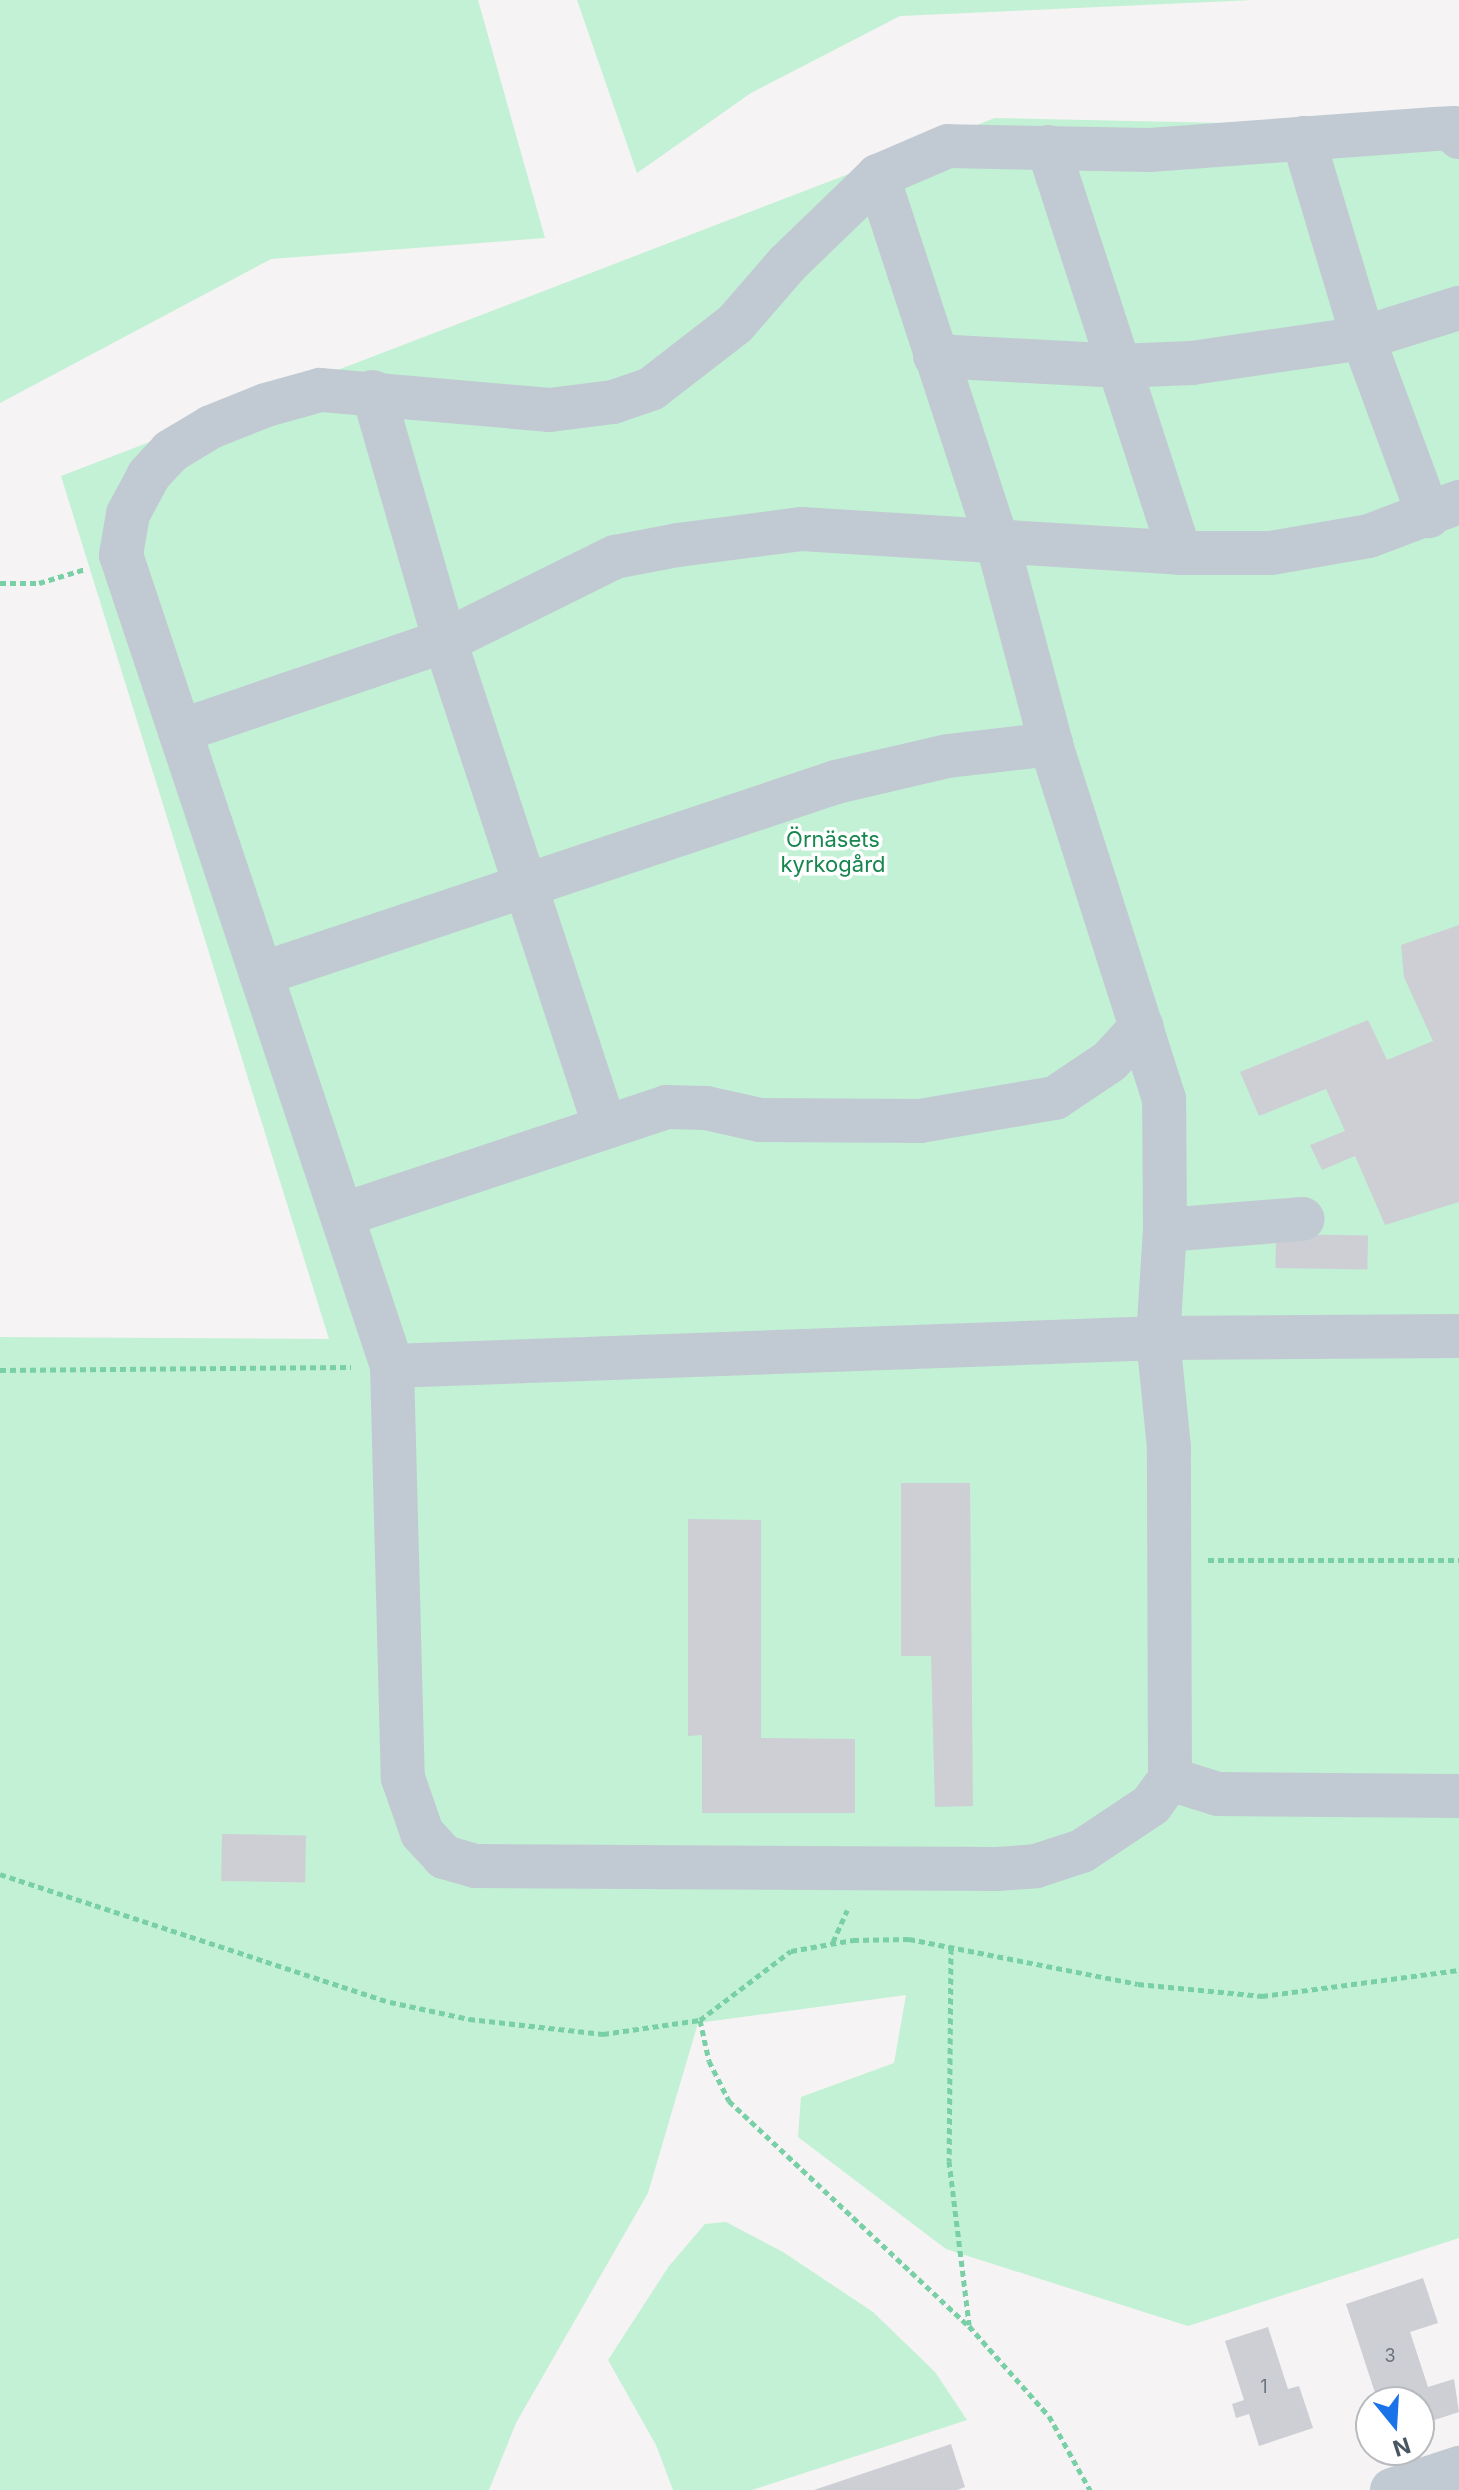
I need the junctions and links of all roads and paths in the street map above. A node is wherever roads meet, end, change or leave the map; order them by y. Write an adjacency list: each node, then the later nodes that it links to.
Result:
1 (1459, 137): 2 (street)
2 (1303, 138): 3 (street); 6 (street)
3 (1048, 147): 4 (street); 8 (street)
4 (878, 176): 7 (street); 9 (street)
5 (1459, 308): 6 (street)
6 (1363, 338): 8 (street); 10 (street)
7 (935, 356): 8 (street); 11 (street)
8 (1117, 366): 12 (street)
9 (373, 392): 13 (street); 15 (street)
10 (1444, 509): 12 (street)
11 (996, 538): 12 (street); 15 (street); 17 (street)
12 (1180, 553)
13 (121, 555): 14 (path); 16 (street)
14 (0, 583)
15 (445, 641): 16 (street); 18 (street)
16 (180, 731): 19 (street)
17 (1051, 744): 18 (street); 20 (street)
18 (526, 883): 19 (street); 21 (street)
19 (261, 974): 22 (street)
20 (1142, 1026): 21 (street); 24 (street)
21 (604, 1124): 22 (street)
22 (342, 1215): 27 (street)
23 (1303, 1219): 24 (street)
24 (1165, 1230): 26 (street)
25 (1459, 1336): 26 (street)
26 (1158, 1338): 27 (street); 29 (street)
27 (392, 1366): 28 (path); 31 (street)
28 (0, 1370)
29 (1170, 1560): 30 (path); 31 (street)
30 (1459, 1560)
31 (1170, 1779): 32 (street)
32 (1459, 1796)
33 (0, 1874): 36 (path)
34 (951, 1948): 35 (path); 36 (path); 37 (path)
35 (1459, 1970)
36 (700, 2020): 37 (path)
37 (969, 2326): 39 (path)
38 (1459, 2468): 40 (street)
39 (1090, 2490)
40 (1392, 2490)

